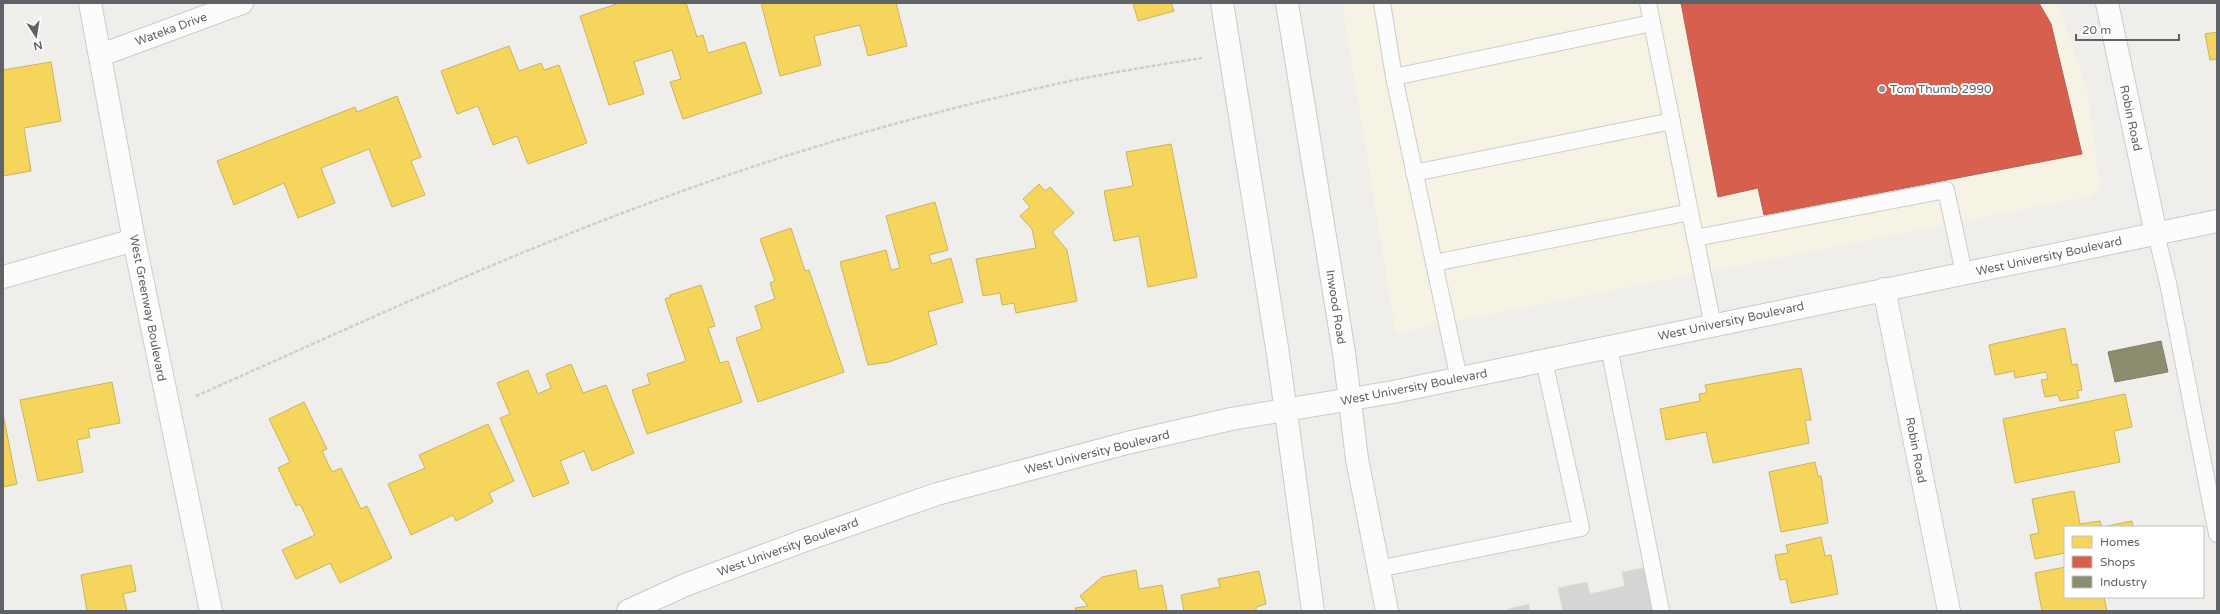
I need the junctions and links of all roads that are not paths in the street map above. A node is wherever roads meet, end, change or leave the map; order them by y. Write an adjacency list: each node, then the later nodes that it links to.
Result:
1 (90, 3): 9 (street, West Greenway Boulevard)
2 (242, 3): 9 (street, Wateka Drive)
3 (1222, 3): 27 (street)
4 (1287, 3): 26 (street, Inwood Road)
5 (1382, 3): 10 (lane)
6 (1648, 3): 8 (lane)
7 (2107, 3): 15 (street, Robin Road)
8 (1652, 23): 10 (lane); 11 (lane)
9 (101, 55): 17 (street, West Greenway Boulevard)
10 (1394, 77): 12 (lane)
11 (1672, 121): 12 (lane); 13 (lane)
12 (1414, 173): 18 (lane)
13 (1690, 212): 16 (lane); 18 (lane)
14 (2217, 221): 15 (street, West University Boulevard)
15 (2156, 234): 19 (street, West University Boulevard); 28 (lane)
16 (1695, 238): 19 (lane); 22 (lane)
17 (134, 240): 20 (street); 30 (street, West Greenway Boulevard)
18 (1434, 263): 25 (lane)
19 (1964, 273): 21 (street, West University Boulevard)
20 (3, 277)
21 (1884, 289): 22 (street, West University Boulevard); 35 (street, Robin Road)
22 (1713, 326): 23 (street, West University Boulevard)
23 (1609, 347): 24 (street, West University Boulevard); 34 (lane)
24 (1544, 361): 25 (street, West University Boulevard); 29 (lane)
25 (1459, 379): 26 (street, West University Boulevard)
26 (1350, 399): 27 (street, West University Boulevard); 29 (street, Inwood Road)
27 (1284, 410): 31 (street, West University Boulevard); 32 (street)
28 (2217, 534)
29 (1378, 569): 33 (street, Inwood Road)
30 (211, 611)
31 (628, 611)
32 (1313, 611)
33 (1387, 611)
34 (1661, 611)
35 (1949, 611)

